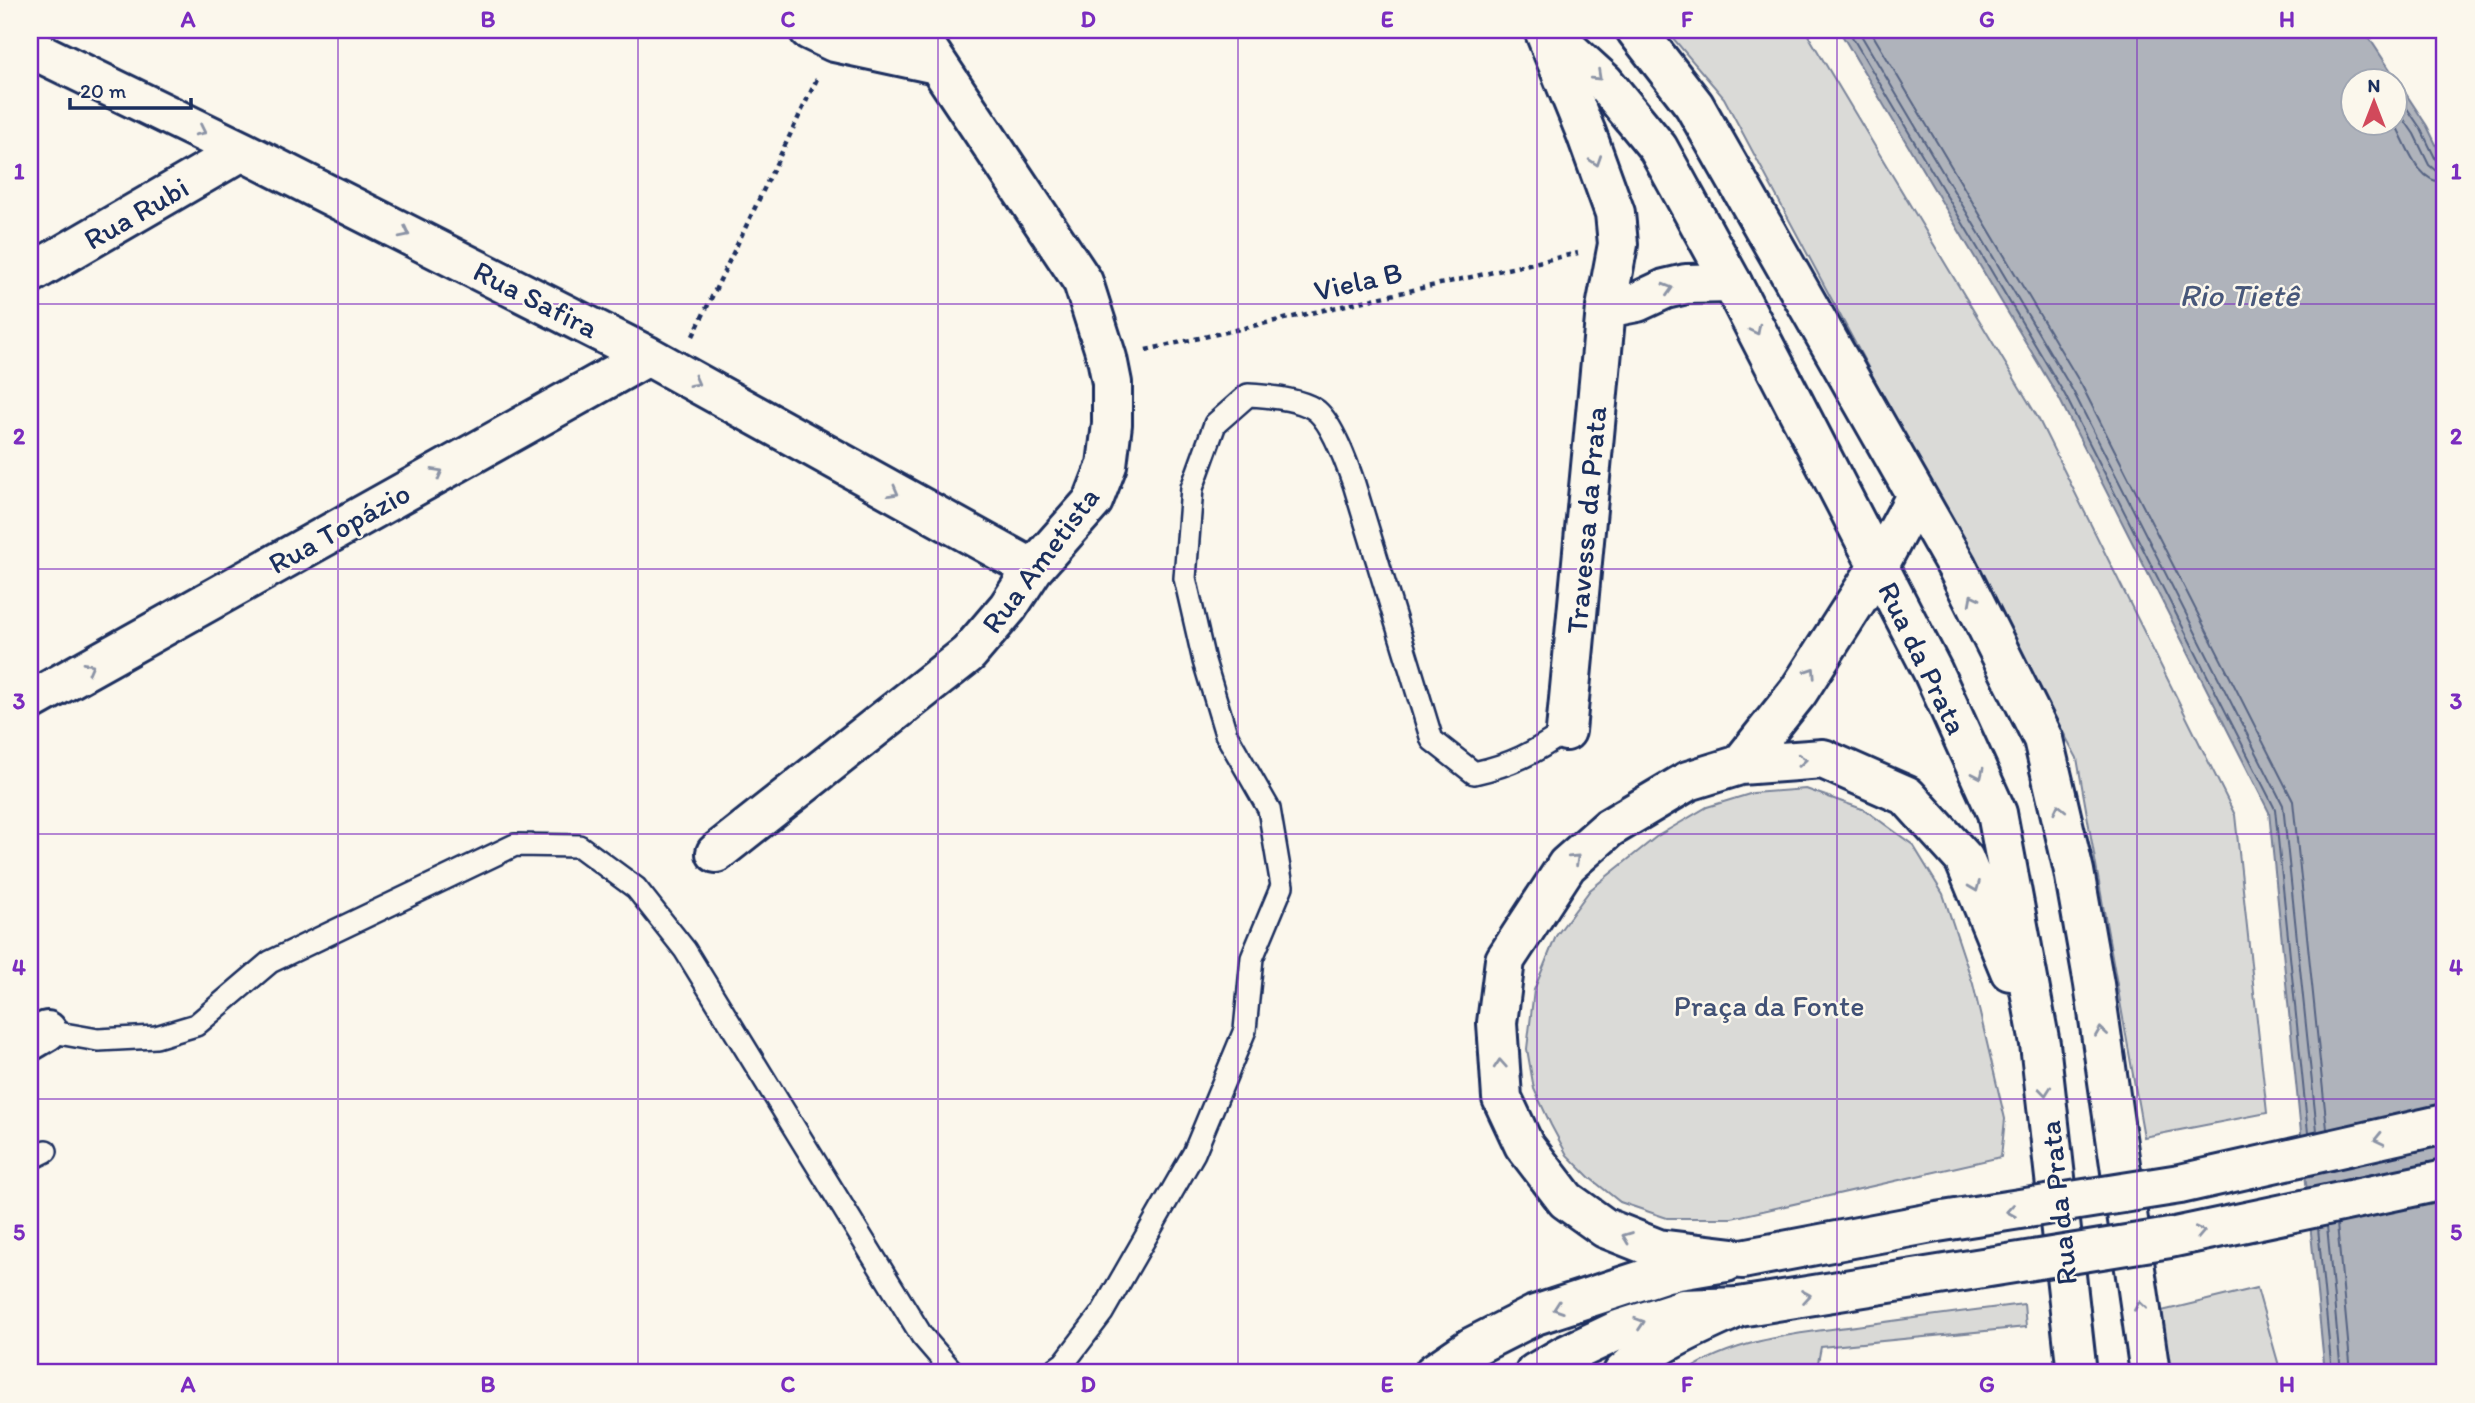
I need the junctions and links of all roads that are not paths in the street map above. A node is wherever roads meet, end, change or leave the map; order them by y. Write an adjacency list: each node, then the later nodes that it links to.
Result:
1 (915, 30): 6 (main road, Rua Ametista)
2 (1545, 30): 9 (main road, Rua da Prata, one-way to 9); 10 (main road, Travessa da Prata, one-way to 10)
3 (1636, 30): 12 (main road)
4 (821, 36): 6 (main road)
5 (30, 48): 7 (main road, Rua Safira, one-way to 7)
6 (936, 64): 14 (main road, Rua Ametista)
7 (242, 151): 8 (main road, Rua Rubi); 11 (main road, Rua Safira, one-way to 11)
8 (30, 274)
9 (1732, 282): 10 (main road, one-way to 9); 13 (main road, Rua da Prata, one-way to 13)
10 (1606, 308): 16 (main road, Travessa da Prata)
11 (662, 363): 14 (main road, Rua Safira, one-way to 14); 15 (main road, Rua Topázio, one-way to 11)
12 (1916, 496): 13 (main road); 31 (main road, one-way to 12)
13 (1878, 567): 17 (main road, one-way to 13); 20 (main road, Rua da Prata, one-way to 20)
14 (1033, 569): 18 (main road, Rua Ametista)
15 (30, 701)
16 (1566, 732): 26 (lane)
17 (1740, 765): 20 (main road, one-way to 20); 23 (main road, one-way to 17)
18 (716, 853)
19 (38, 1036): 25 (lane)
20 (2040, 1044): 30 (main road, Rua da Prata, one-way to 30)
21 (2445, 1124): 23 (main road, one-way to 23, bridge)
22 (2445, 1180): 24 (main road, one-way to 22, bridge)
23 (1742, 1259): 27 (main road, one-way to 27)
24 (1739, 1307): 28 (main road, one-way to 24); 29 (main road)
25 (954, 1373)
26 (1050, 1373)
27 (1434, 1373)
28 (1535, 1373)
29 (1623, 1373)
30 (2077, 1373)
31 (2150, 1373)

